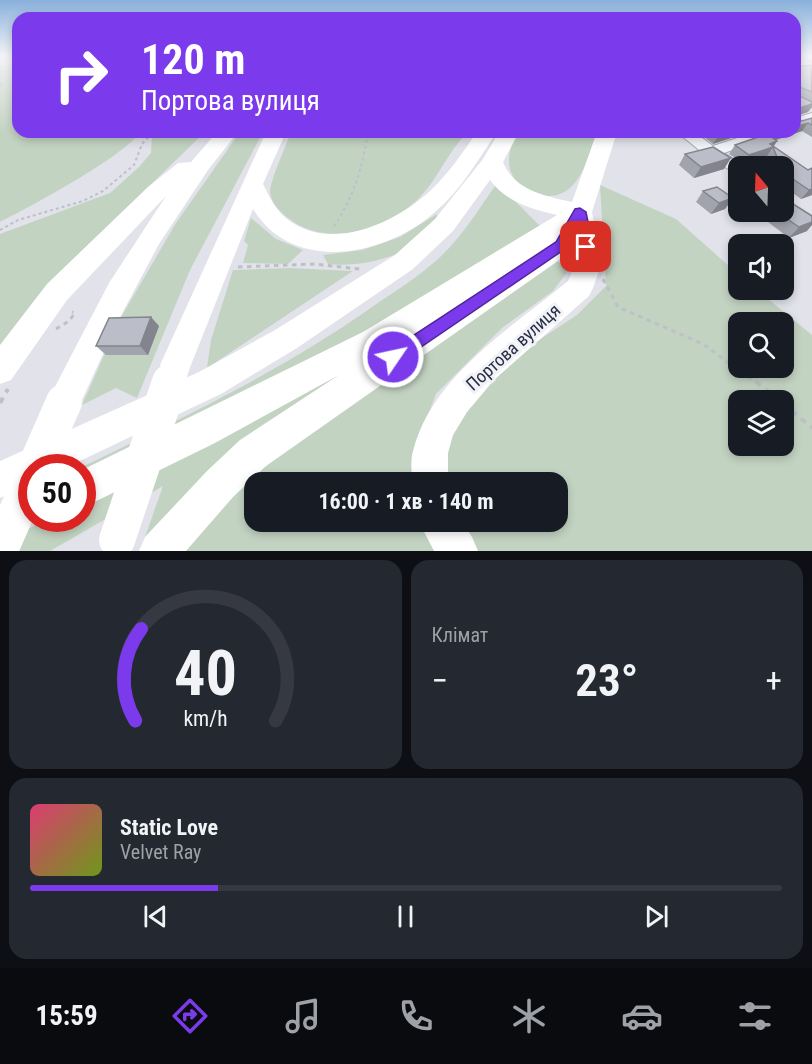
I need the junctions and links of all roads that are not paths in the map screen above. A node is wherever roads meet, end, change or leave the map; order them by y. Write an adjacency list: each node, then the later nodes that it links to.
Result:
1 (273, 138): 11 (main road)
2 (483, 138): 11 (main road)
3 (506, 138): 9 (main road)
4 (605, 138): 12 (main road)
5 (692, 138): 8 (street)
6 (753, 138): 8 (street)
7 (221, 139): 13 (main road); 14 (main road, bridge)
8 (709, 151): 10 (street)
9 (492, 162): 12 (main road); 16 (main road)
10 (728, 163)
11 (252, 184): 22 (main road, bridge)
12 (580, 212): 15 (main road, Портова вулиця); 17 (main road); 24 (main road)
13 (0, 370)
14 (41, 454)
15 (430, 472)
16 (0, 480)
17 (96, 483)
18 (18, 509): 23 (main road, bridge)
19 (18, 522): 20 (main road)
20 (0, 531)
21 (445, 532): 25 (main road)
22 (115, 546)
23 (0, 550)
24 (159, 551)
25 (458, 551)

